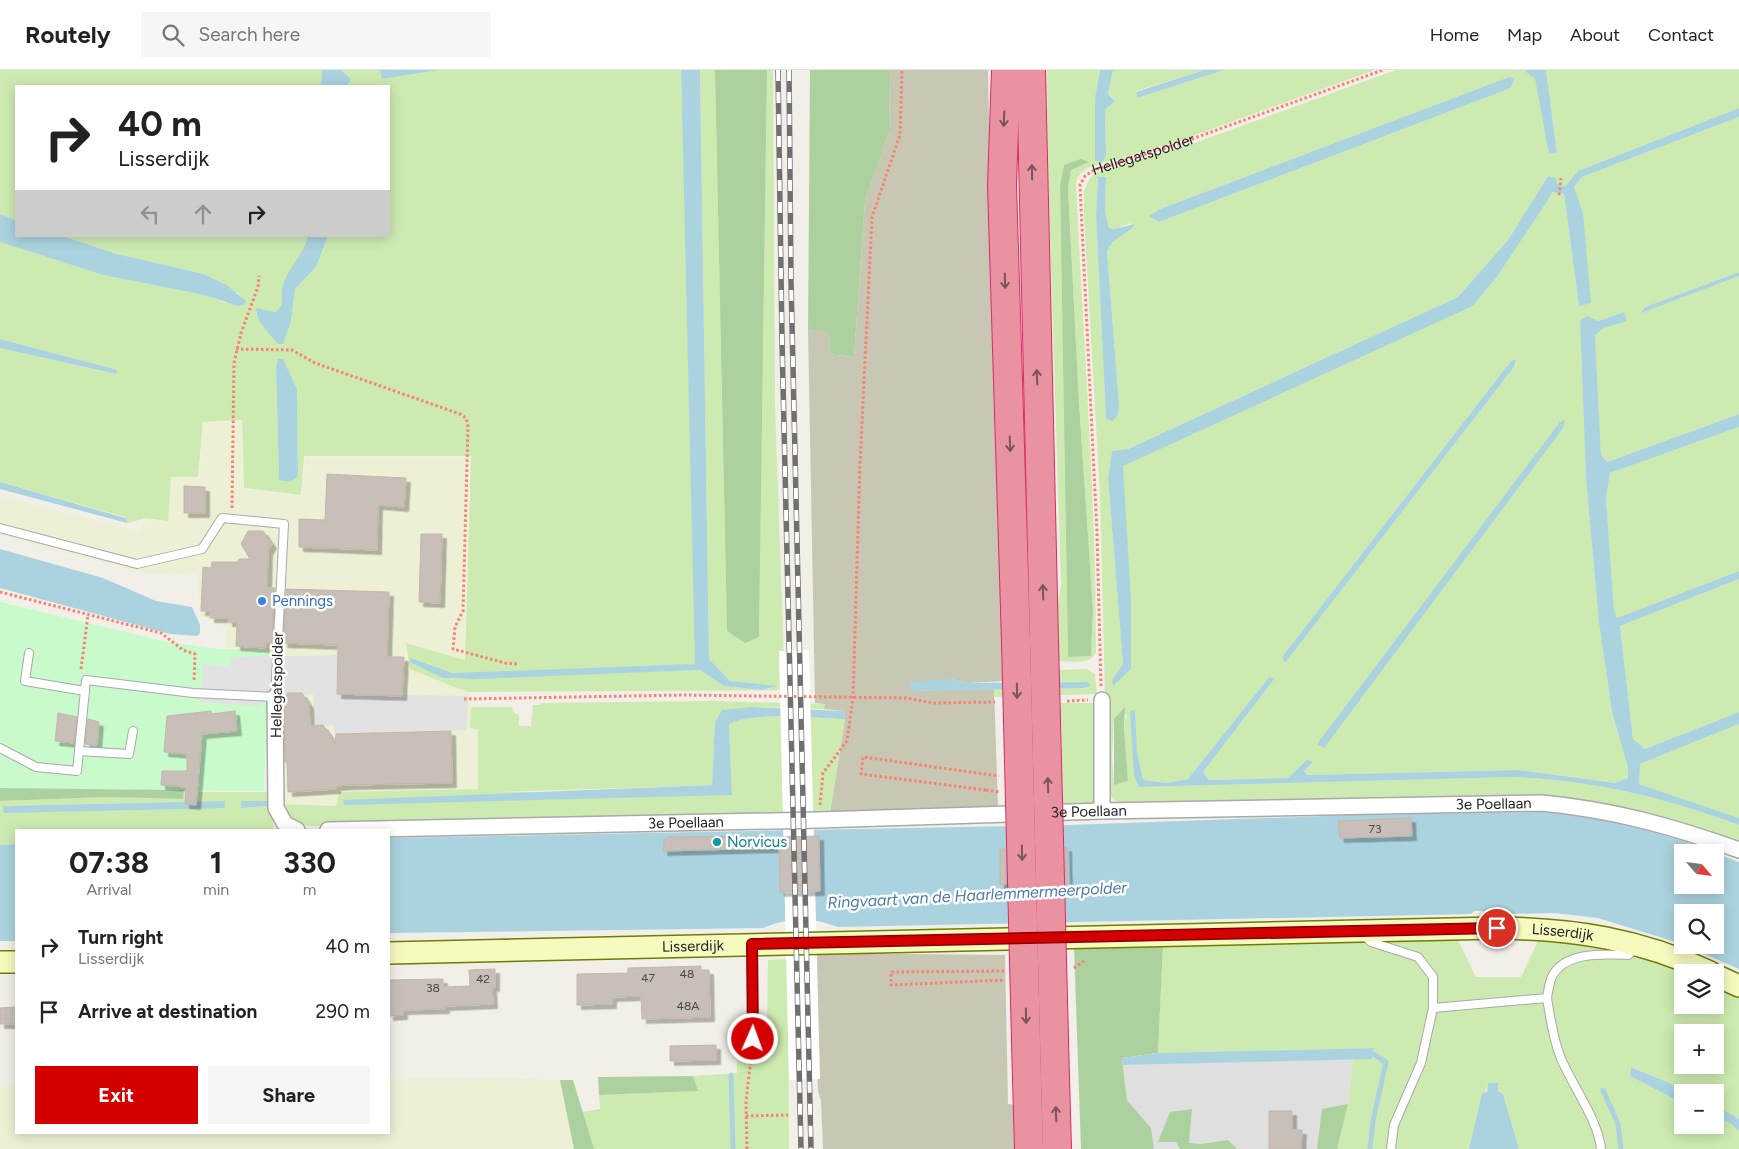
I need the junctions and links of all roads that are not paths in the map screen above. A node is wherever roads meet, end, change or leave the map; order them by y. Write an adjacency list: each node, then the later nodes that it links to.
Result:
1 (1006, 70): 27 (highway, one-way to 27, bridge)
2 (1031, 70): 28 (highway, one-way to 2, bridge)
3 (0, 528): 6 (lane, Hellegatspolder)
4 (29, 653): 5 (lane)
5 (85, 690): 6 (lane); 10 (lane)
6 (275, 697): 12 (street, Hellegatspolder)
7 (1102, 700): 11 (street)
8 (133, 731): 10 (lane)
9 (0, 748): 10 (lane)
10 (79, 751)
11 (1102, 811): 13 (street, 3e Poellaan); 14 (street, 3e Poellaan)
12 (295, 829)
13 (381, 829)
14 (1739, 850)
15 (1357, 930): 16 (street, Lisserdijk); 17 (street, Lisserdijk); 25 (lane)
16 (752, 944): 18 (street, Lisserdijk); 26 (lane)
17 (1640, 945): 21 (street, Lisserdijk); 24 (lane)
18 (390, 953)
19 (0, 962): 20 (street)
20 (15, 962)
21 (1689, 964)
22 (1724, 979): 23 (street)
23 (1739, 986)
24 (1547, 998): 25 (lane); 30 (lane)
25 (1433, 1008): 29 (lane)
26 (753, 1039)
27 (1029, 1149)
28 (1057, 1149)
29 (1391, 1149)
30 (1601, 1149)

